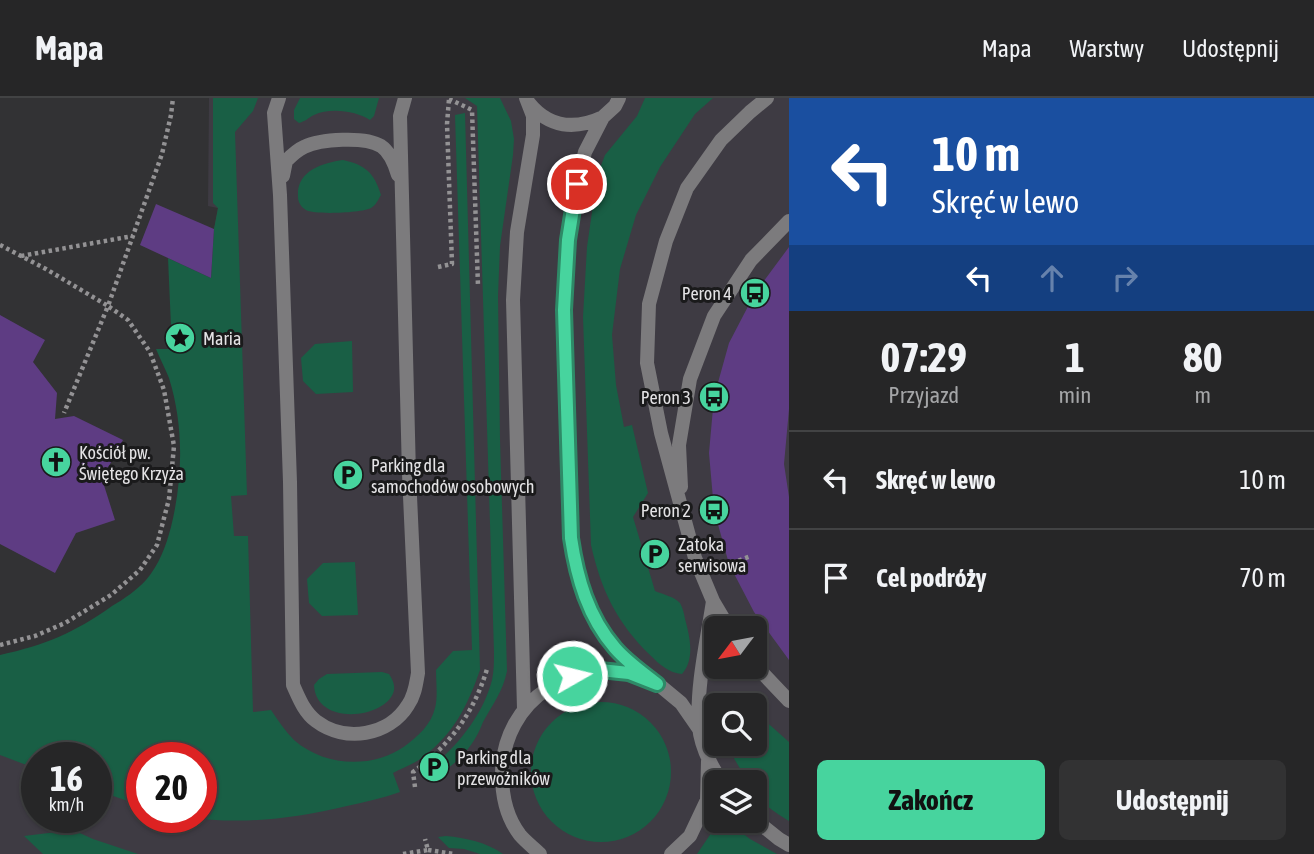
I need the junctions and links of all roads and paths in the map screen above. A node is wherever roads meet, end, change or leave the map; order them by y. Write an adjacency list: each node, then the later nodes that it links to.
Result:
1 (173, 98): 12 (path)
2 (279, 98): 10 (lane)
3 (405, 98): 9 (lane)
4 (619, 98): 8 (lane)
5 (767, 98): 19 (lane)
6 (449, 99): 15 (path); 16 (path)
7 (527, 99): 8 (lane); 27 (lane)
8 (603, 117): 25 (lane)
9 (402, 186): 10 (lane); 15 (lane)
10 (280, 195): 15 (lane)
11 (789, 221): 19 (lane)
12 (133, 236): 14 (path); 17 (path)
13 (0, 245): 14 (path)
14 (20, 256): 17 (path)
15 (404, 276)
16 (478, 290)
17 (107, 306): 18 (path); 22 (path)
18 (64, 413)
19 (682, 512): 20 (lane)
20 (713, 601): 21 (lane); 28 (lane)
21 (722, 616)
22 (0, 645)
23 (488, 659): 31 (path)
24 (767, 678): 26 (lane)
25 (657, 684): 27 (lane); 28 (lane)
26 (789, 701)
27 (524, 709): 38 (lane)
28 (699, 729): 29 (lane)
29 (709, 761): 30 (lane); 39 (lane)
30 (715, 770)
31 (415, 787)
32 (767, 830): 34 (lane)
33 (425, 839): 35 (path)
34 (789, 845)
35 (428, 850): 36 (path); 37 (path)
36 (403, 854)
37 (454, 854)
38 (540, 854)
39 (671, 854)

